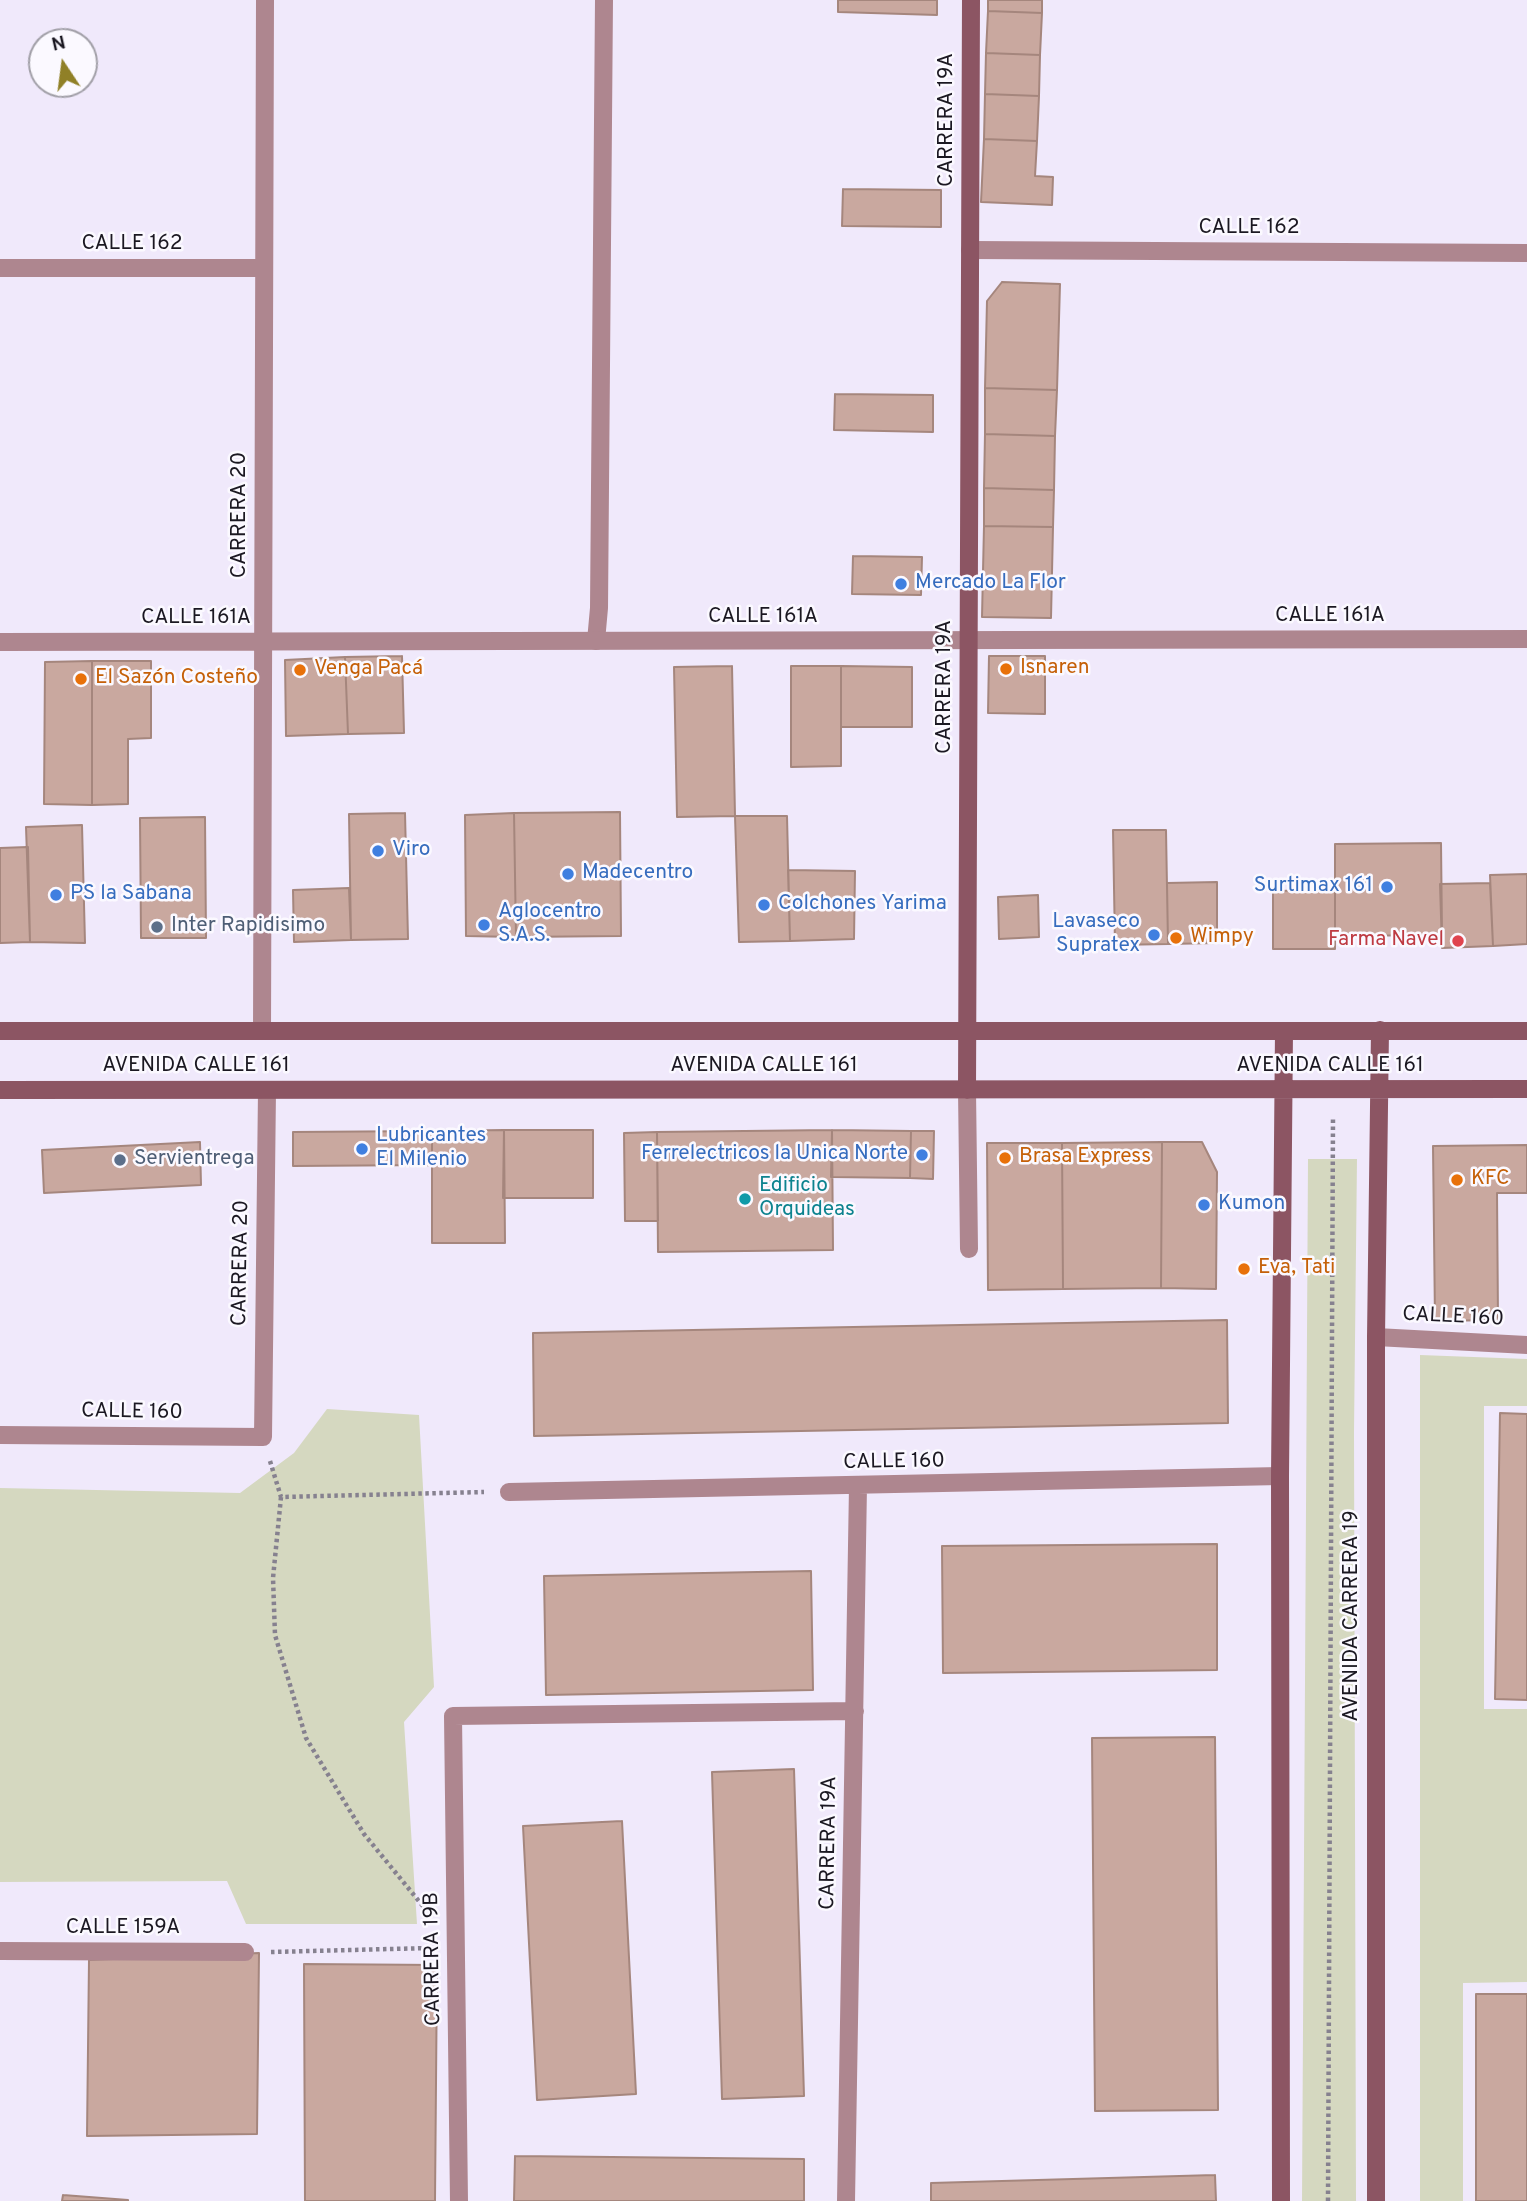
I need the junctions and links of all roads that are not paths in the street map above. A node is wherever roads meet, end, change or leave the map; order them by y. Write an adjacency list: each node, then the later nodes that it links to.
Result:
1 (265, 0): 7 (street, CARRERA 20)
2 (604, 0): 10 (street)
3 (971, 0): 4 (main road, CARRERA 19A)
4 (970, 250): 5 (street, CALLE 162); 9 (main road, CARRERA 19A)
5 (1527, 253)
6 (0, 268): 7 (street, CALLE 162)
7 (264, 268): 12 (street, CARRERA 20)
8 (1527, 639): 9 (street, CALLE 161A)
9 (969, 640): 10 (street, CALLE 161A); 16 (main road, CARRERA 19A)
10 (596, 641): 12 (street, CALLE 161A)
11 (0, 642): 12 (street, CALLE 161A)
12 (263, 642): 15 (street, CARRERA 20)
13 (1380, 1030): 17 (main road, AVENIDA CALLE 161); 18 (main road, AVENIDA CALLE 161); 24 (main road, AVENIDA CARRERA 19)
14 (0, 1031): 15 (main road, AVENIDA CALLE 161)
15 (262, 1031): 16 (main road, AVENIDA CALLE 161)
16 (968, 1031): 17 (main road, AVENIDA CALLE 161); 22 (main road, CARRERA 19A)
17 (1284, 1031): 23 (main road)
18 (1527, 1031)
19 (1527, 1089): 24 (main road, AVENIDA CALLE 161)
20 (0, 1090): 21 (main road, AVENIDA CALLE 161)
21 (267, 1090): 22 (main road, AVENIDA CALLE 161); 29 (street, CARRERA 20)
22 (967, 1090): 23 (main road, AVENIDA CALLE 161); 25 (street, CARRERA 19A)
23 (1284, 1090): 24 (main road, AVENIDA CALLE 161); 30 (main road)
24 (1379, 1090): 26 (main road, AVENIDA CARRERA 19)
25 (969, 1249)
26 (1376, 1337): 27 (street, CALLE 160); 39 (main road, AVENIDA CARRERA 19)
27 (1527, 1345)
28 (0, 1435): 29 (street, CALLE 160)
29 (263, 1437)
30 (1280, 1476): 31 (street, CALLE 160); 38 (main road)
31 (859, 1486): 32 (street, CALLE 160); 33 (street, CARRERA 19A)
32 (509, 1492)
33 (855, 1711): 36 (street, CARRERA 19B); 37 (street, CARRERA 19A)
34 (0, 1951): 35 (street, CALLE 159A)
35 (245, 1952)
36 (458, 2201)
37 (846, 2201)
38 (1281, 2201)
39 (1376, 2201)

